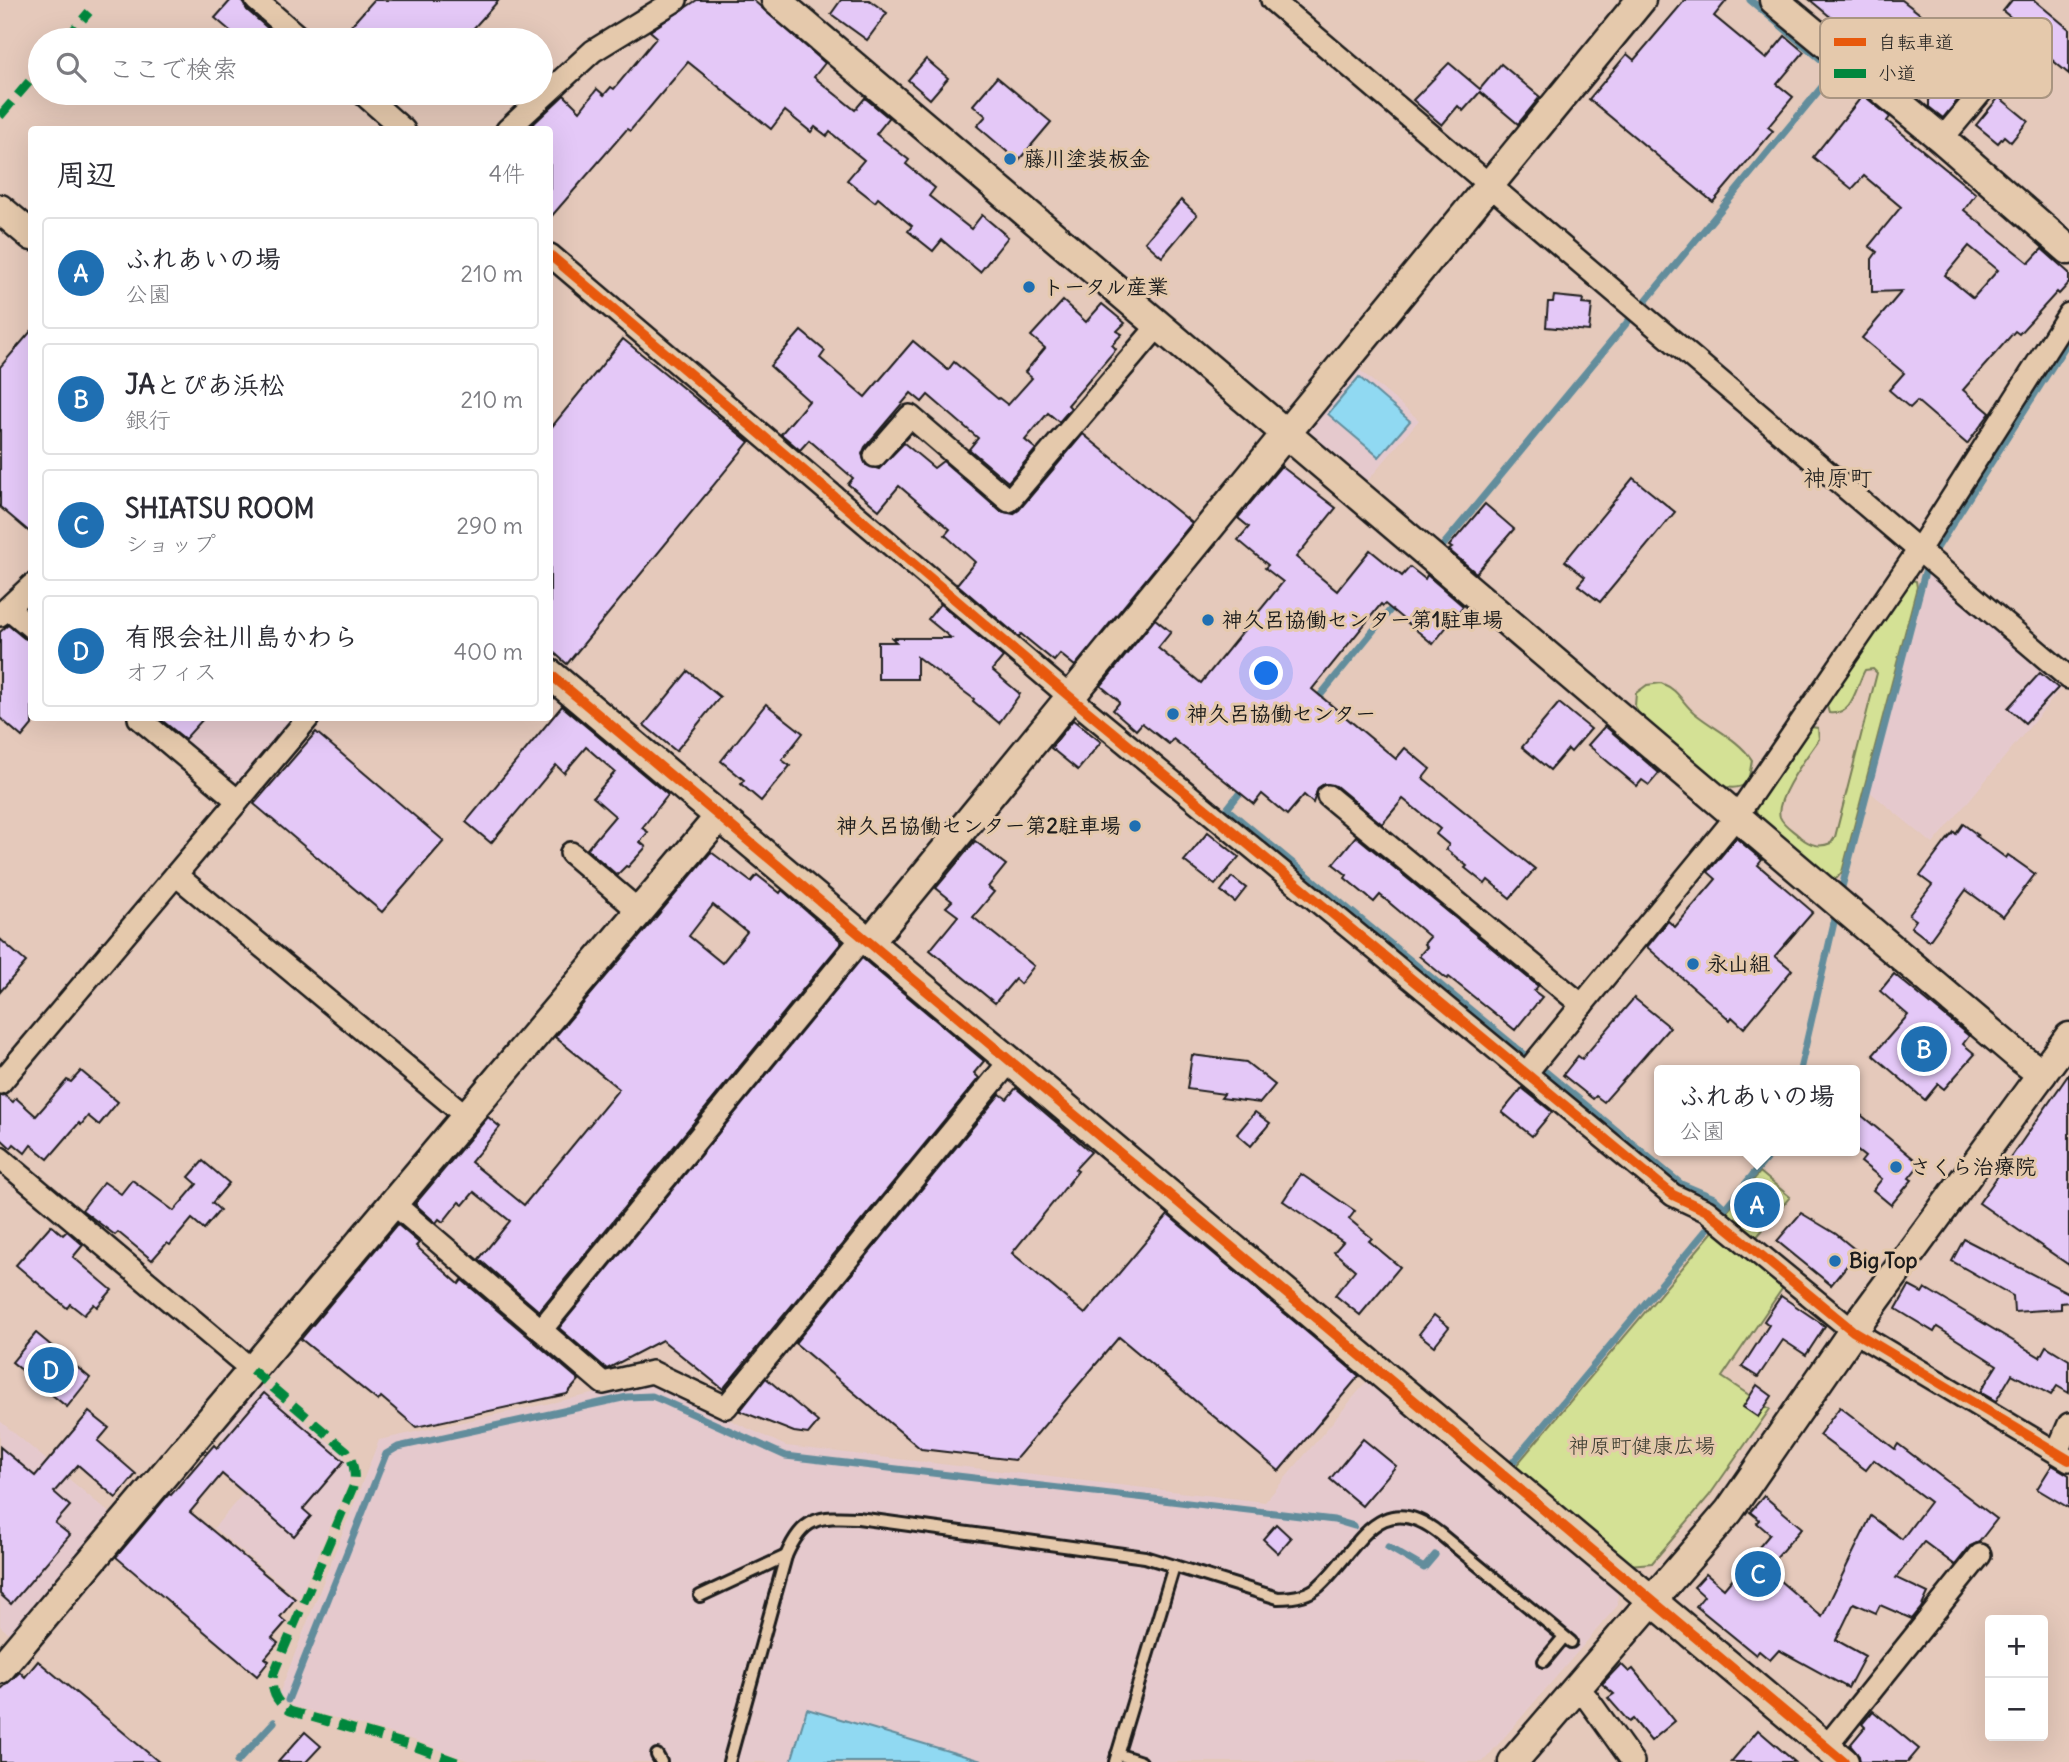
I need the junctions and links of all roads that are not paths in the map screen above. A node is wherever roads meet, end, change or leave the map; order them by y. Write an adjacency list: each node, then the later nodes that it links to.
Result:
1 (256, 0): 7 (street)
2 (676, 0): 9 (street)
3 (776, 0): 23 (street)
4 (1272, 0): 17 (street)
5 (1641, 0): 17 (street)
6 (1777, 1): 8 (street)
7 (288, 28)
8 (1820, 37)
9 (553, 88)
10 (1893, 98): 16 (street)
11 (1976, 98): 16 (street)
12 (376, 105): 14 (street)
13 (534, 105): 15 (street)
14 (399, 126)
15 (511, 126)
16 (1942, 139): 20 (street)
17 (1489, 185): 24 (street); 26 (street)
18 (0, 209): 19 (street)
19 (28, 233)
20 (2069, 250)
21 (553, 258): 32 (street)
22 (2069, 314): 26 (street)
23 (1158, 326): 24 (street); 25 (street)
24 (1285, 434): 32 (street); 38 (street)
25 (875, 456)
26 (1918, 551): 31 (street); 38 (street)
27 (28, 589): 28 (street)
28 (4, 612): 29 (street)
29 (28, 626)
30 (553, 677): 37 (street)
31 (2069, 678)
32 (1070, 697): 42 (street); 46 (street)
33 (143, 721): 36 (street)
34 (305, 721): 36 (street)
35 (1328, 796): 43 (street)
36 (238, 801): 40 (street)
37 (719, 817): 41 (street); 42 (street)
38 (1736, 817): 43 (street); 47 (street)
39 (571, 853): 41 (street)
40 (176, 875): 48 (street); 49 (street)
41 (639, 911): 49 (street)
42 (866, 940): 45 (street); 52 (street)
43 (1582, 1005): 46 (street)
44 (2069, 1037): 47 (street)
45 (1010, 1061): 52 (street); 61 (street)
46 (1526, 1073): 53 (street)
47 (2042, 1074): 53 (street)
48 (0, 1083)
49 (466, 1116): 51 (street)
50 (0, 1158): 54 (street)
51 (393, 1203): 52 (street); 54 (street)
52 (541, 1330)
53 (1853, 1331): 56 (street); 61 (street)
54 (252, 1370): 63 (street)
55 (2069, 1424): 56 (street)
56 (2063, 1456)
57 (1980, 1555): 65 (street)
58 (786, 1556): 59 (lane); 60 (lane); 67 (lane)
59 (1174, 1566): 62 (lane); 66 (lane)
60 (700, 1596)
61 (1653, 1601): 64 (street); 65 (street)
62 (1544, 1661)
63 (0, 1669)
64 (1576, 1689): 69 (street); 70 (street)
65 (1835, 1754)
66 (1116, 1758): 68 (lane)
67 (729, 1762)
68 (1141, 1762)
69 (1513, 1762)
70 (1633, 1762)

